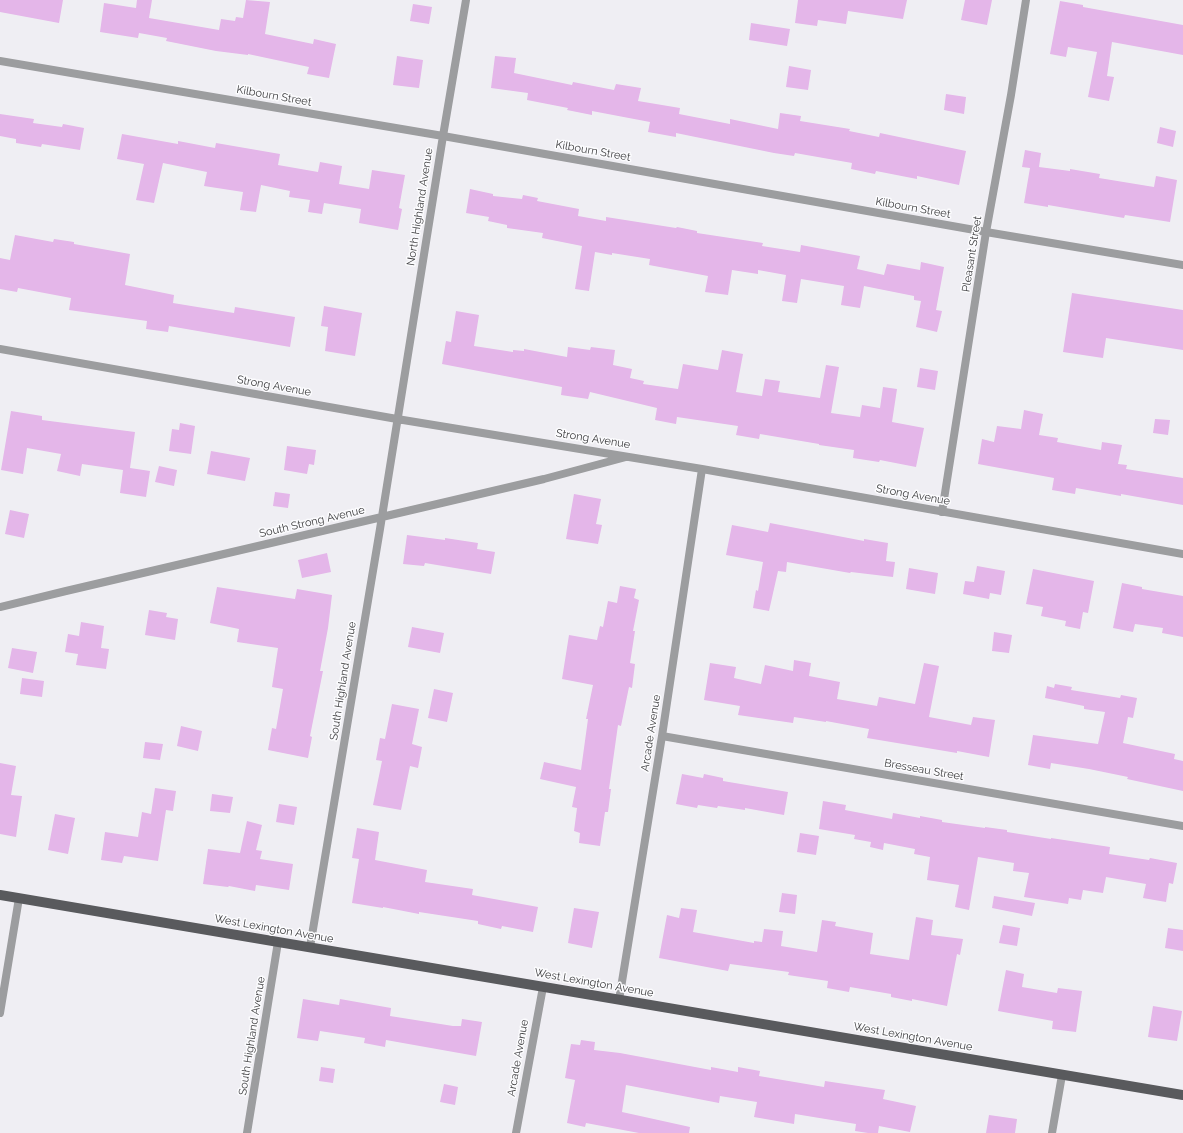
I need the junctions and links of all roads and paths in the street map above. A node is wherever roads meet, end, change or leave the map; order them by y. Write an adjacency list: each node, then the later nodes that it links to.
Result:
1 (466, 0): 4 (street, North Highland Avenue)
2 (1026, 0): 5 (street, Pleasant Street)
3 (0, 60): 4 (street, Kilbourn Street)
4 (443, 136): 5 (street, Kilbourn Street); 8 (street, North Highland Avenue)
5 (986, 232): 6 (street, Kilbourn Street); 11 (street, Pleasant Street)
6 (1183, 265)
7 (0, 349): 8 (street, Strong Avenue)
8 (397, 419): 9 (street, Strong Avenue); 12 (street, South Highland Avenue)
9 (629, 456): 10 (street, Strong Avenue); 12 (street, South Strong Avenue)
10 (702, 469): 11 (street, Strong Avenue); 15 (street, Arcade Avenue)
11 (942, 512): 13 (street, Strong Avenue)
12 (382, 517): 14 (street, South Strong Avenue); 20 (street, South Highland Avenue)
13 (1183, 554)
14 (0, 607)
15 (662, 736): 16 (street, Bresseau Street); 22 (street, Arcade Avenue)
16 (1183, 826)
17 (0, 895): 18 (main road, West Lexington Avenue)
18 (19, 898): 19 (main road, West Lexington Avenue); 23 (street)
19 (278, 942): 20 (main road, West Lexington Avenue); 26 (street, South Highland Avenue)
20 (310, 947): 21 (main road, West Lexington Avenue)
21 (542, 987): 22 (main road, West Lexington Avenue); 27 (street, Arcade Avenue)
22 (619, 1000): 24 (main road, West Lexington Avenue)
23 (0, 1013)
24 (1062, 1075): 25 (main road, West Lexington Avenue); 28 (street)
25 (1183, 1096)
26 (247, 1133)
27 (516, 1133)
28 (1052, 1133)

